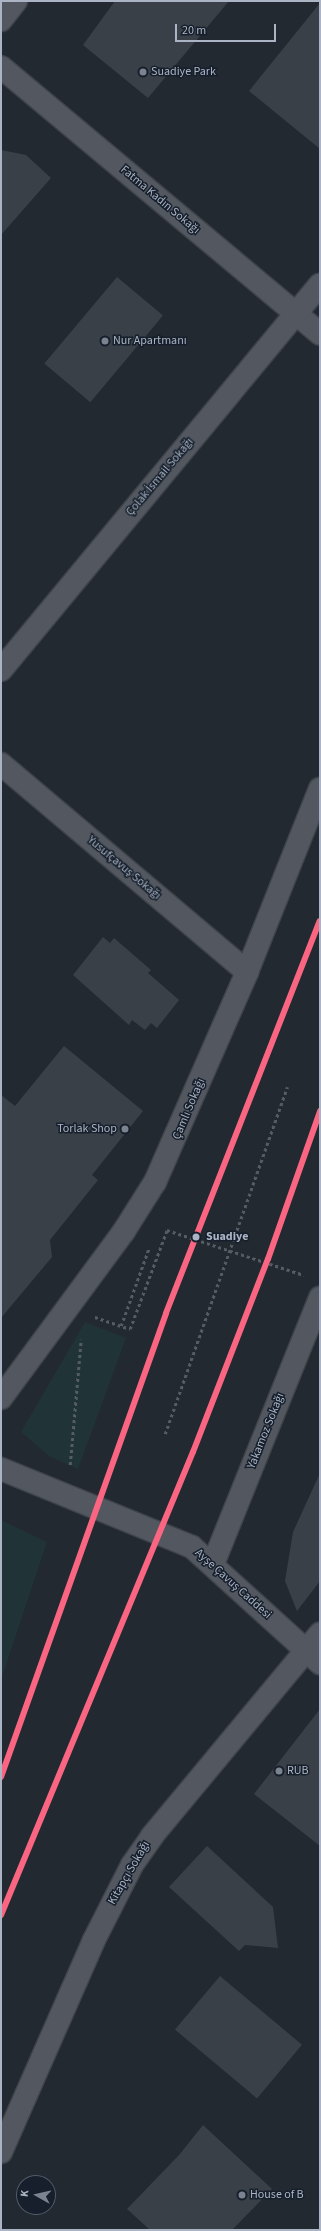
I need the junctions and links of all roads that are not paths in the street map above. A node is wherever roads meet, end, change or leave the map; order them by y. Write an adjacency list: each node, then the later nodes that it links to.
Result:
1 (16, 1): 2 (street)
2 (1, 20)
3 (1, 67): 5 (street, Fatma Kadın Sokağı)
4 (320, 285): 5 (street, Çolak İsmail Sokağı)
5 (296, 314): 6 (street, Fatma Kadın Sokağı); 7 (street, Çolak İsmail Sokağı)
6 (320, 334)
7 (1, 670)
8 (1, 764): 10 (street, Yusufçavuş Sokağı)
9 (320, 789): 10 (street, Çamlı Sokağı)
10 (247, 972): 12 (street, Çamlı Sokağı)
11 (320, 1298): 14 (street, Yakamoz Sokağı)
12 (1, 1398)
13 (1, 1469): 14 (street, Ayşe Çavuş Caddesi)
14 (213, 1564): 15 (street, Ayşe Çavuş Caddesi)
15 (316, 1649): 16 (street, Kitapçı Sokağı)
16 (1, 2152)

